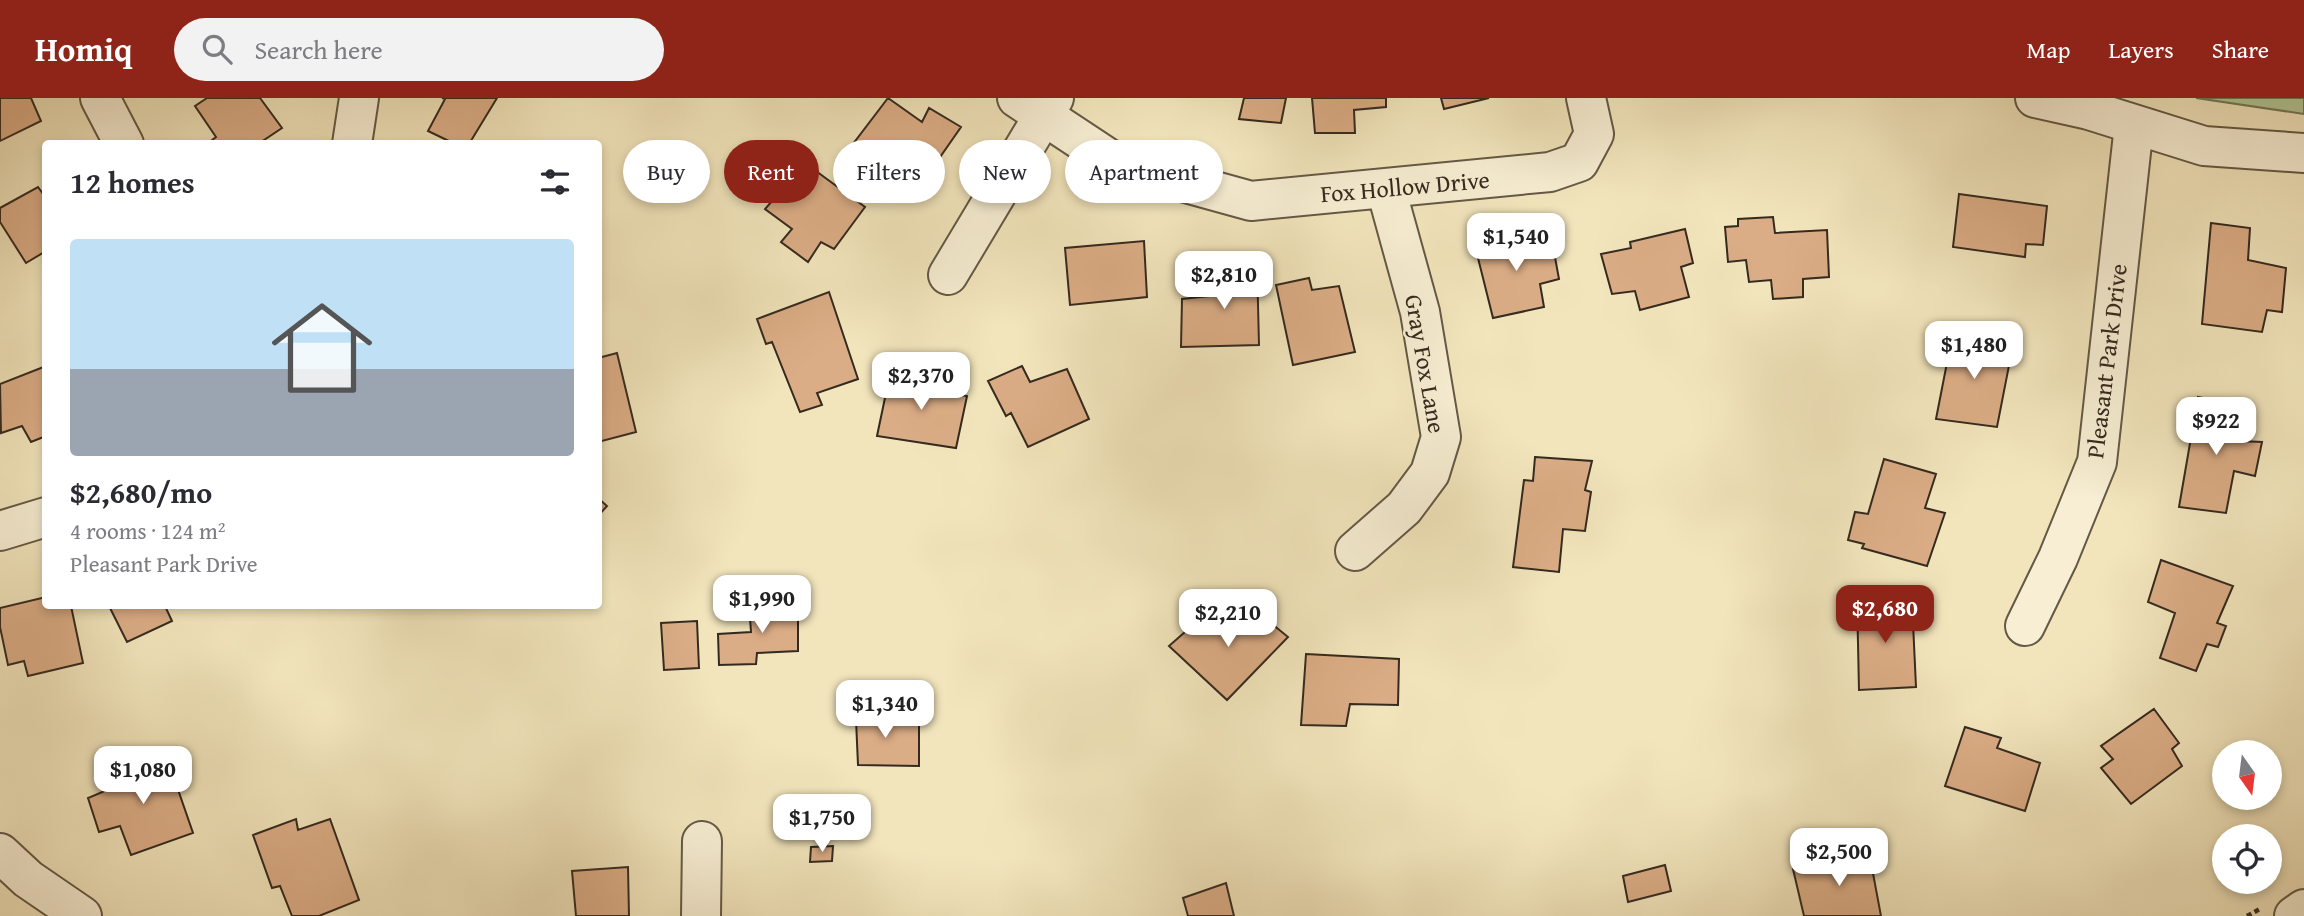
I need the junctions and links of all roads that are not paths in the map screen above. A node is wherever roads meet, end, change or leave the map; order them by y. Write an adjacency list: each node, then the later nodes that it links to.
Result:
1 (100, 98): 7 (street)
2 (359, 98): 8 (street)
3 (1586, 98): 10 (street, Fox Hollow Drive)
4 (2035, 98): 6 (street)
5 (1038, 103): 10 (street, Fox Hollow Drive); 11 (street)
6 (2134, 125): 9 (street); 15 (street, Pleasant Park Drive)
7 (122, 140)
8 (353, 140)
9 (2304, 153)
10 (1387, 189): 14 (street, Gray Fox Lane)
11 (948, 275)
12 (42, 518): 13 (street)
13 (0, 531)
14 (1355, 551)
15 (2025, 626)
16 (702, 841): 20 (street)
17 (0, 853): 19 (street)
18 (2304, 909): 21 (street)
19 (82, 916)
20 (701, 916)
21 (2294, 916)

